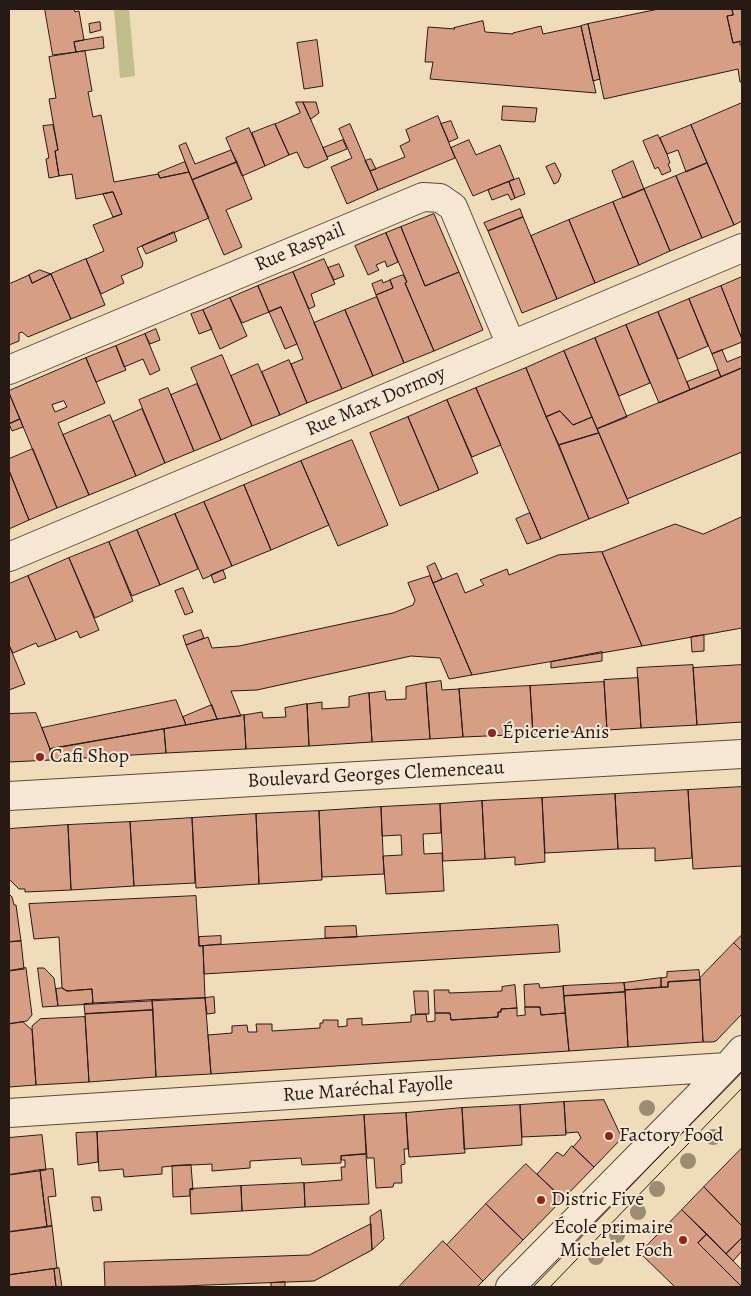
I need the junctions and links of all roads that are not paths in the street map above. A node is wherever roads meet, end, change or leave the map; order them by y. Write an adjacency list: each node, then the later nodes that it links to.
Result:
1 (740, 250): 2 (street, Rue Marx Dormoy)
2 (511, 346): 3 (street, Rue Raspail); 4 (street, Rue Marx Dormoy)
3 (9, 370)
4 (9, 557)
5 (742, 754): 6 (street, Boulevard Georges Clemenceau)
6 (9, 796)
7 (735, 1058): 8 (street, Rue Maréchal Fayolle); 9 (street)
8 (9, 1112)
9 (510, 1287)

